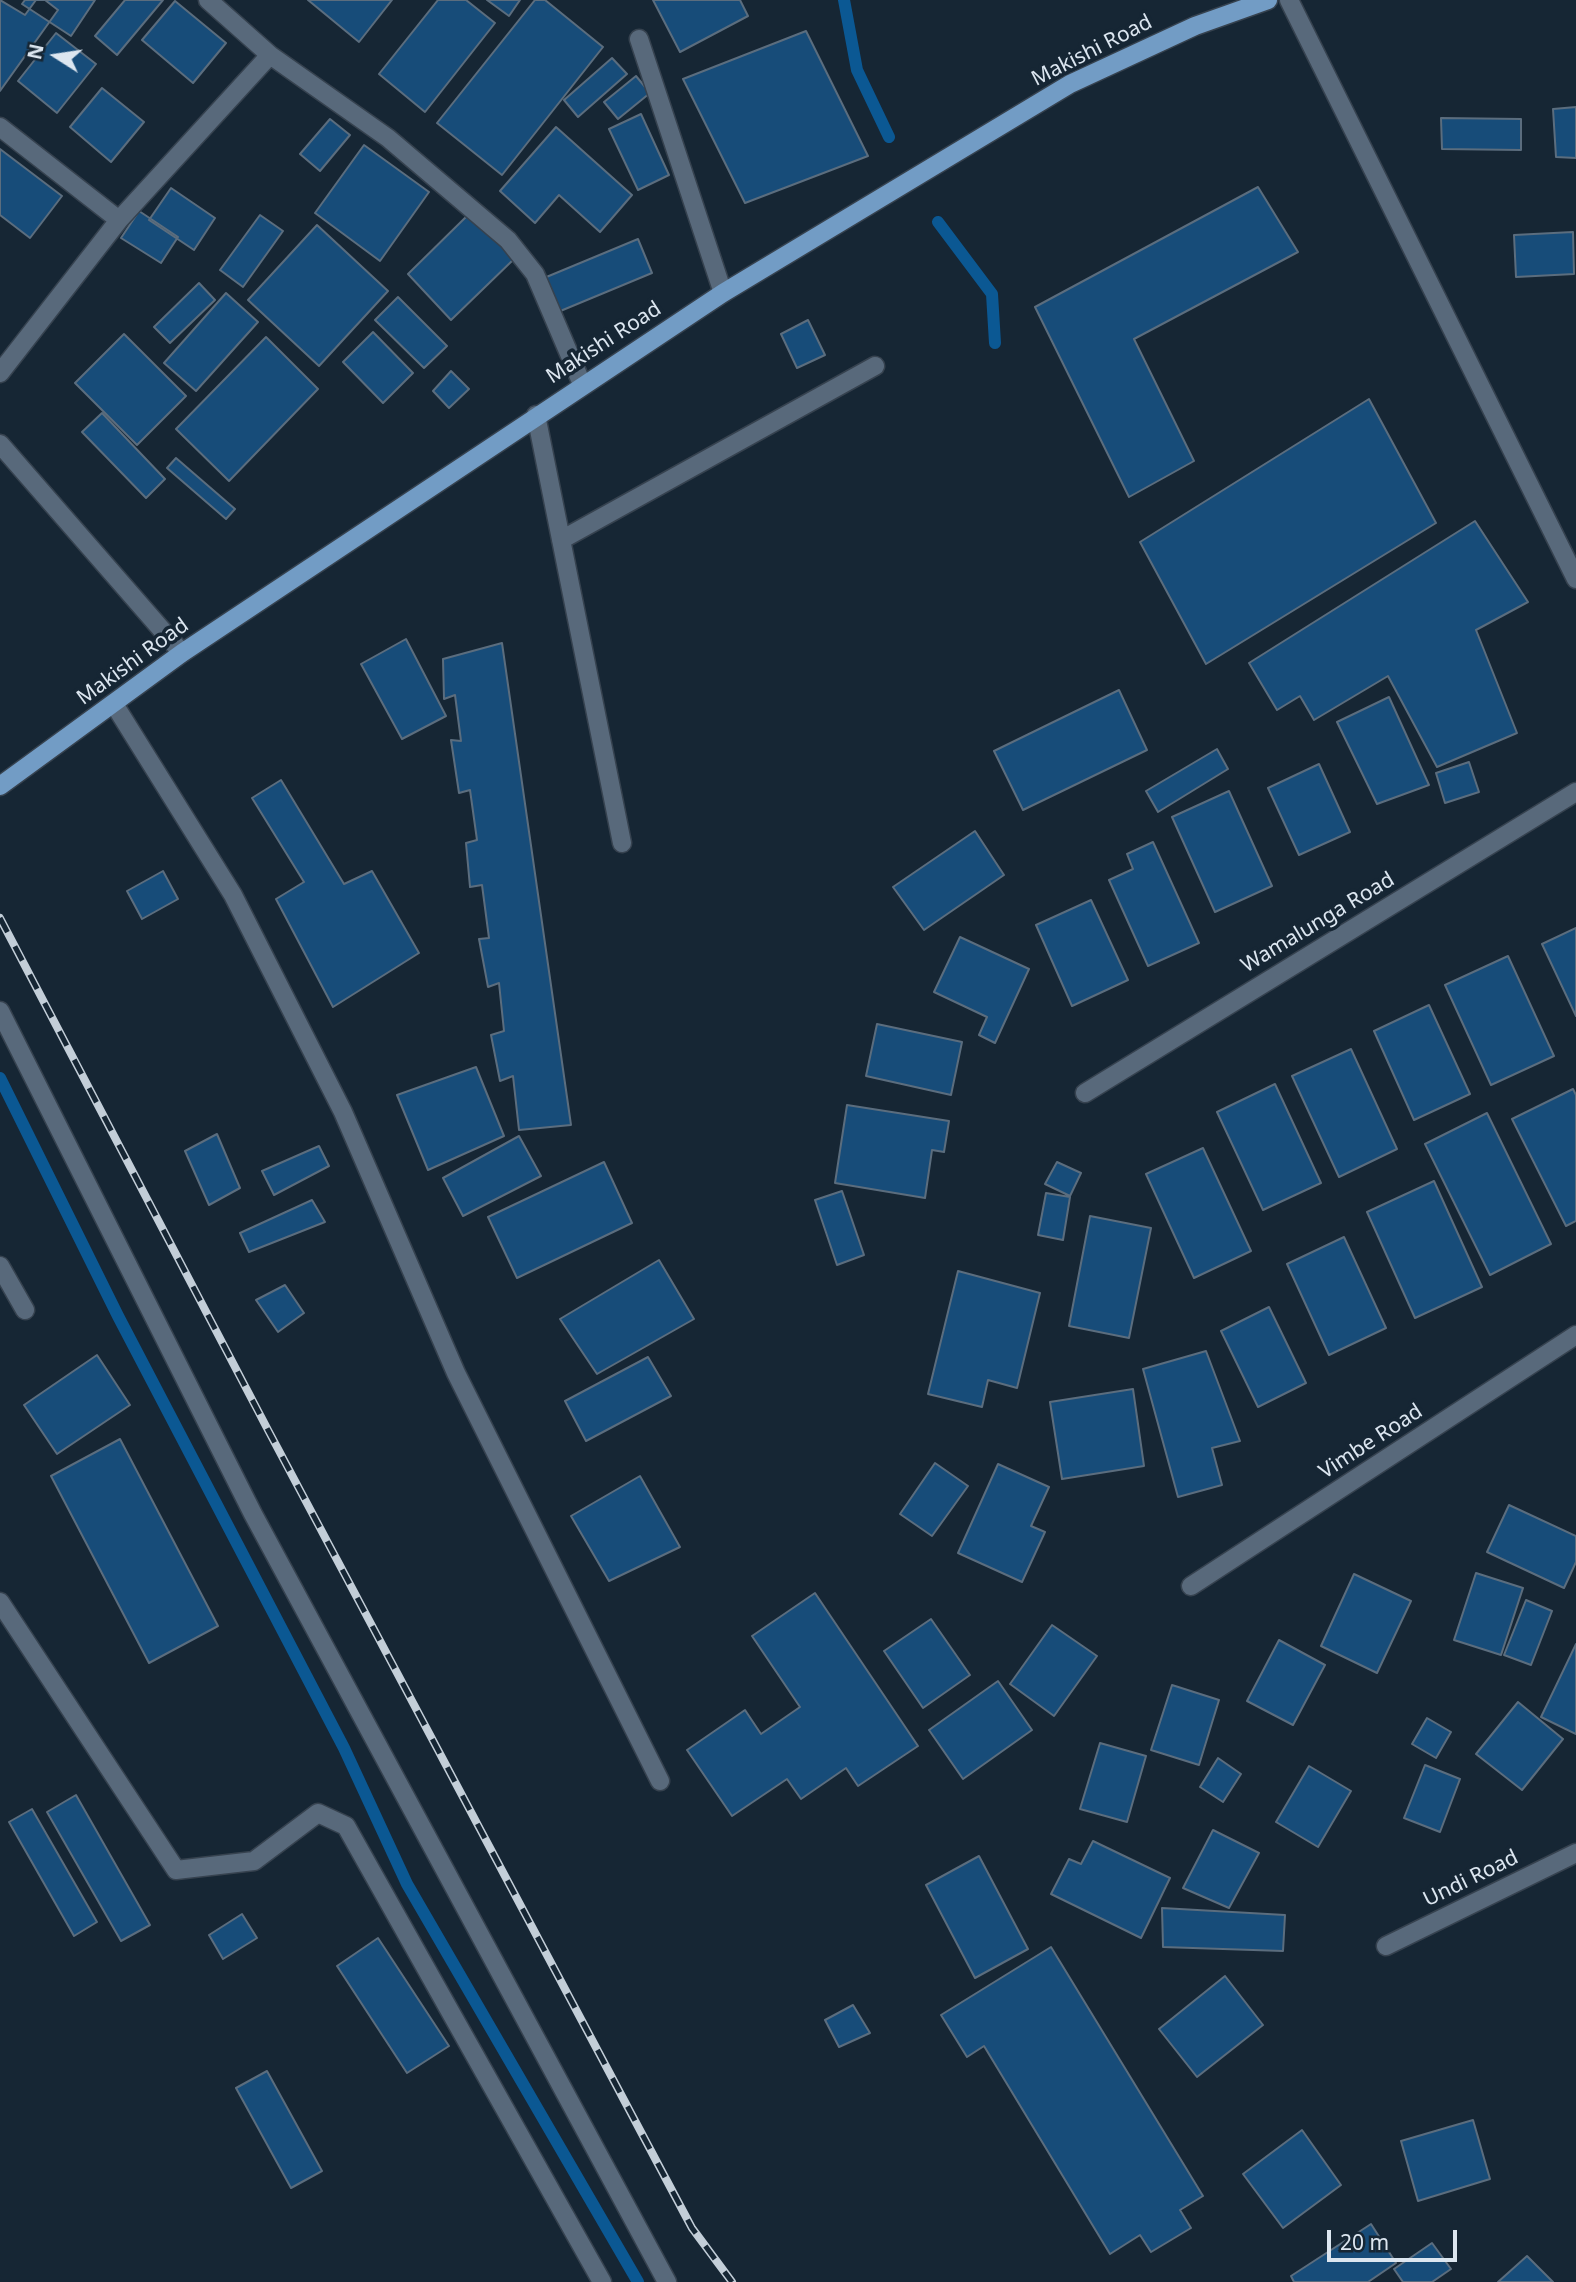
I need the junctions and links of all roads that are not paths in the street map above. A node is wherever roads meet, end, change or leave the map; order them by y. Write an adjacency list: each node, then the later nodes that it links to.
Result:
1 (208, 0): 5 (street)
2 (1268, 0): 8 (main road, Makishi Road)
3 (1289, 0): 15 (street)
4 (639, 39): 8 (street)
5 (270, 55): 7 (street); 11 (street)
6 (0, 127): 7 (street)
7 (119, 220): 10 (street)
8 (723, 293): 11 (main road, Makishi Road)
9 (875, 366): 14 (street)
10 (0, 373)
11 (582, 384): 12 (main road, Makishi Road)
12 (536, 415): 14 (street); 16 (main road, Makishi Road)
13 (0, 444): 16 (street)
14 (561, 540): 20 (street)
15 (1576, 579)
16 (182, 653): 17 (main road, Makishi Road)
17 (114, 704): 18 (main road, Makishi Road); 28 (street)
18 (0, 786)
19 (1576, 792): 22 (street, Wamalunga Road)
20 (622, 843)
21 (0, 1011): 32 (street)
22 (1085, 1093)
23 (0, 1266): 24 (street)
24 (25, 1310)
25 (1576, 1335): 26 (street, Vimbe Road)
26 (1191, 1586)
27 (0, 1602): 31 (street)
28 (660, 1781)
29 (1576, 1853): 30 (street, Undi Road)
30 (1386, 1946)
31 (602, 2282)
32 (667, 2282)

